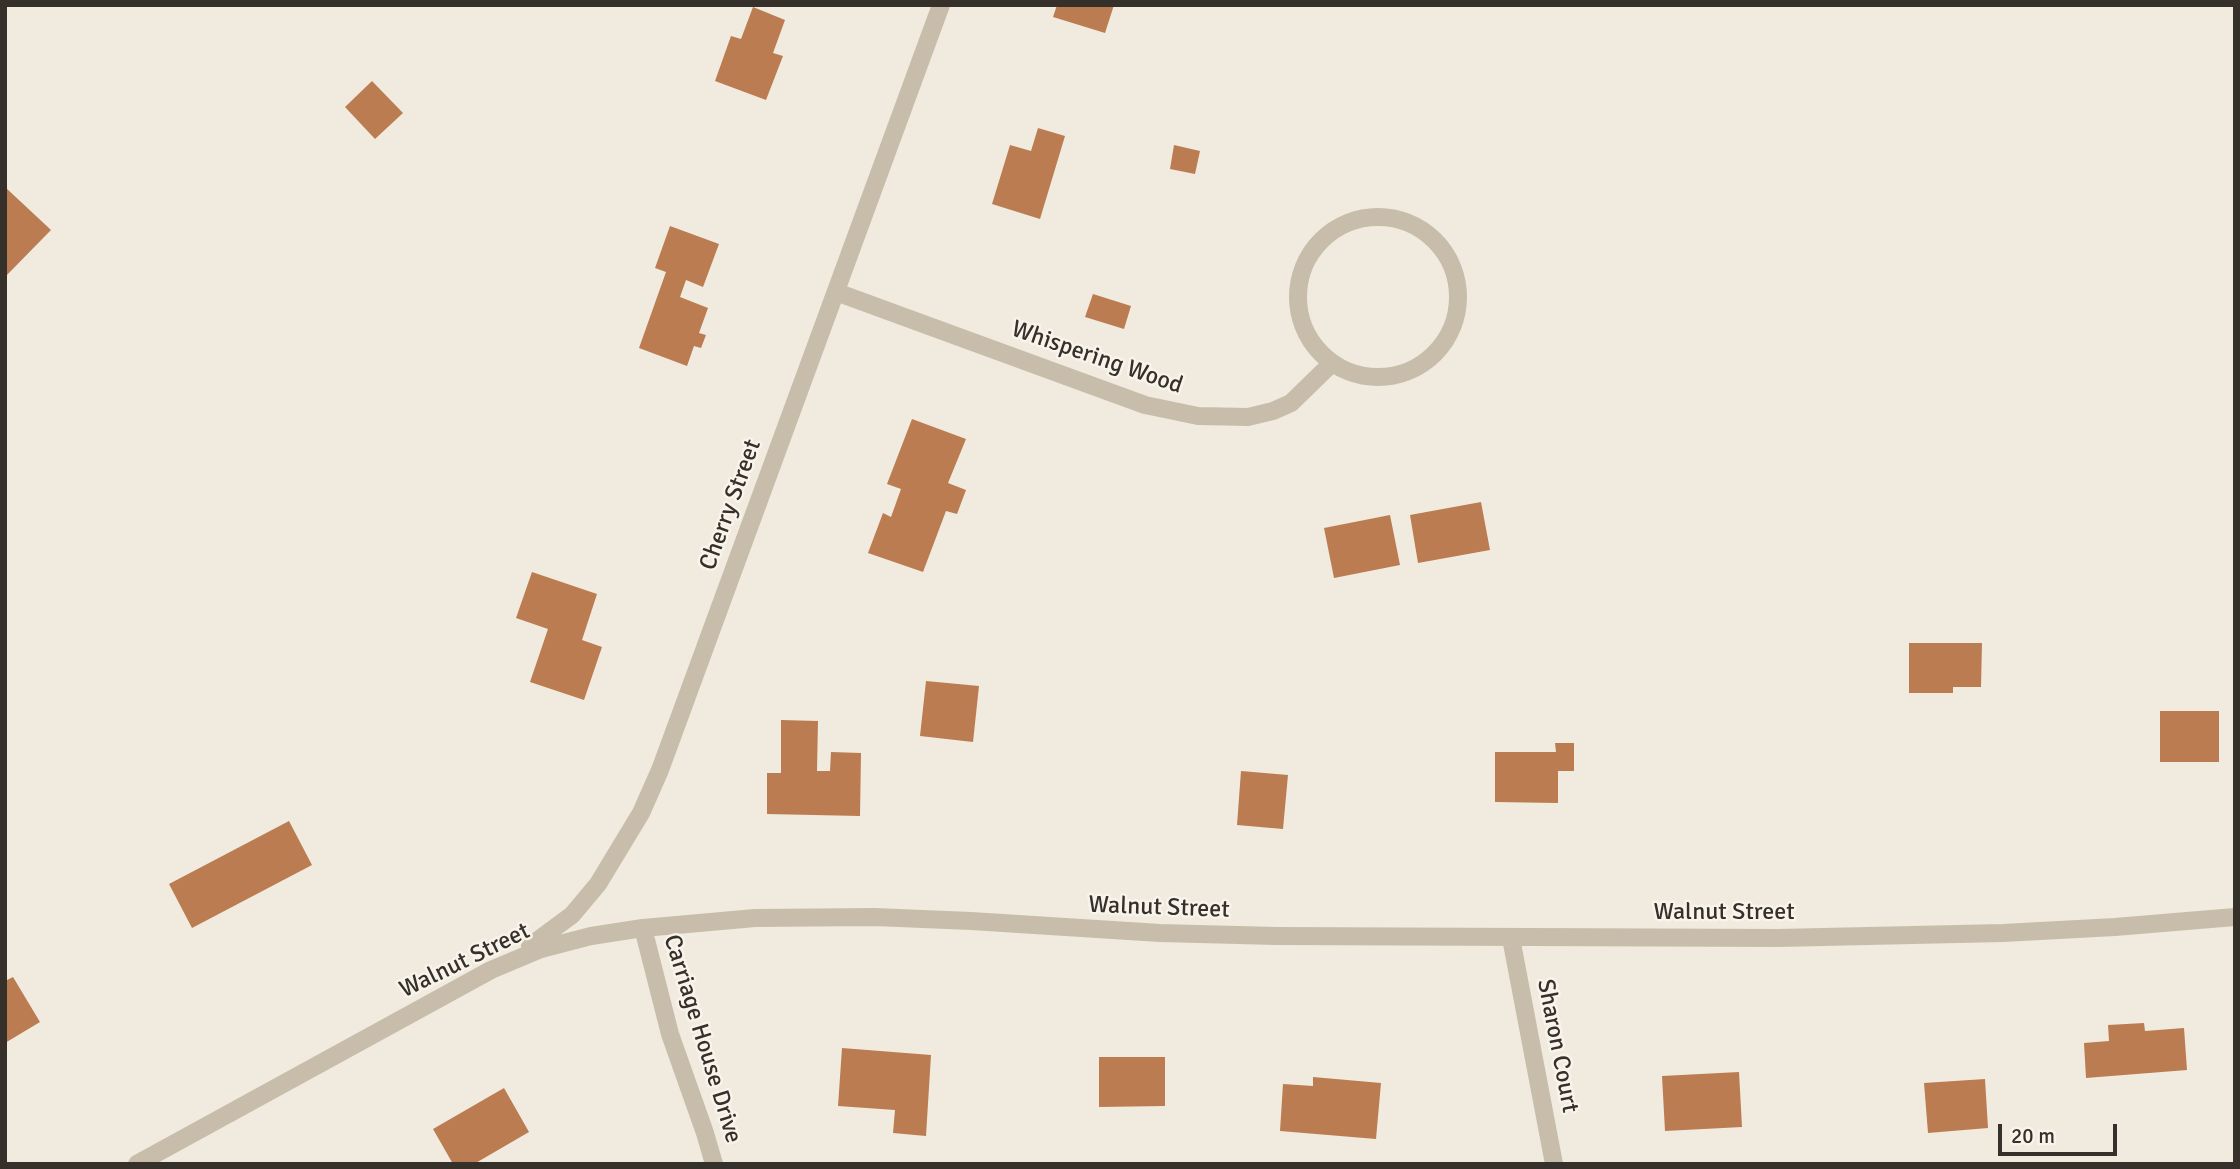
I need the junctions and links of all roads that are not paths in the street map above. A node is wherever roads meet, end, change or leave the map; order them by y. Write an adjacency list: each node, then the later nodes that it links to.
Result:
1 (941, 5): 2 (street, Cherry Street)
2 (836, 292): 3 (street, Whispering Wood); 7 (street, Cherry Street)
3 (1332, 363): 3 (street)
4 (2235, 917): 6 (street, Walnut Street)
5 (643, 928): 6 (street, Walnut Street); 7 (street, Walnut Street); 9 (street, Carriage House Drive)
6 (1511, 938): 10 (street, Sharon Court)
7 (491, 970): 8 (street, Walnut Street)
8 (136, 1164)
9 (714, 1164)
10 (1554, 1164)

